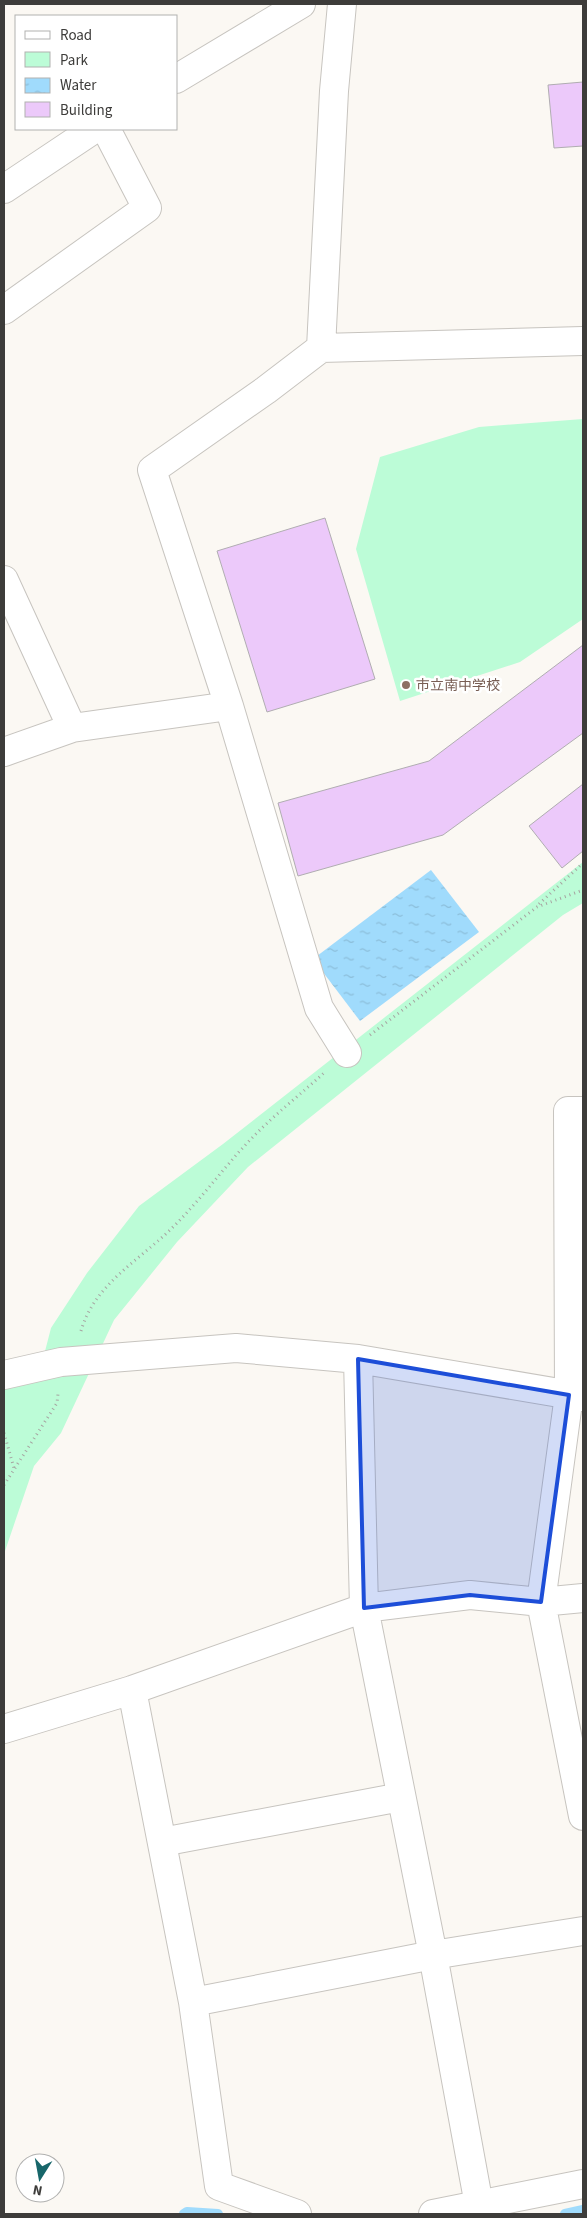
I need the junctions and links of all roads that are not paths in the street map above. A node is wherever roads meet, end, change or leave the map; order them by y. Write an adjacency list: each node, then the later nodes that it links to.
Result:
1 (342, 4): 9 (street)
2 (287, 8): 3 (street)
3 (178, 78)
4 (92, 130): 6 (street)
5 (107, 130): 7 (street)
6 (4, 189)
7 (4, 310)
8 (583, 340): 9 (street)
9 (321, 348): 11 (street)
10 (4, 580): 12 (street)
11 (229, 706): 12 (street); 14 (street)
12 (72, 728): 13 (street)
13 (4, 752)
14 (347, 1053)
15 (583, 1111): 18 (street)
16 (358, 1359): 17 (street); 18 (street); 21 (street)
17 (4, 1375)
18 (576, 1396): 20 (street)
19 (583, 1598): 20 (street)
20 (541, 1602): 21 (street); 25 (street)
21 (364, 1608): 22 (street); 24 (street)
22 (132, 1690): 23 (street); 26 (street)
23 (4, 1728)
24 (401, 1796): 26 (street); 28 (street)
25 (583, 1816)
26 (162, 1842): 29 (street)
27 (583, 1931): 28 (street)
28 (432, 1955): 29 (street); 31 (street)
29 (193, 2002): 32 (street)
30 (583, 2184): 31 (street)
31 (479, 2205): 33 (street)
32 (297, 2214)
33 (433, 2214)

